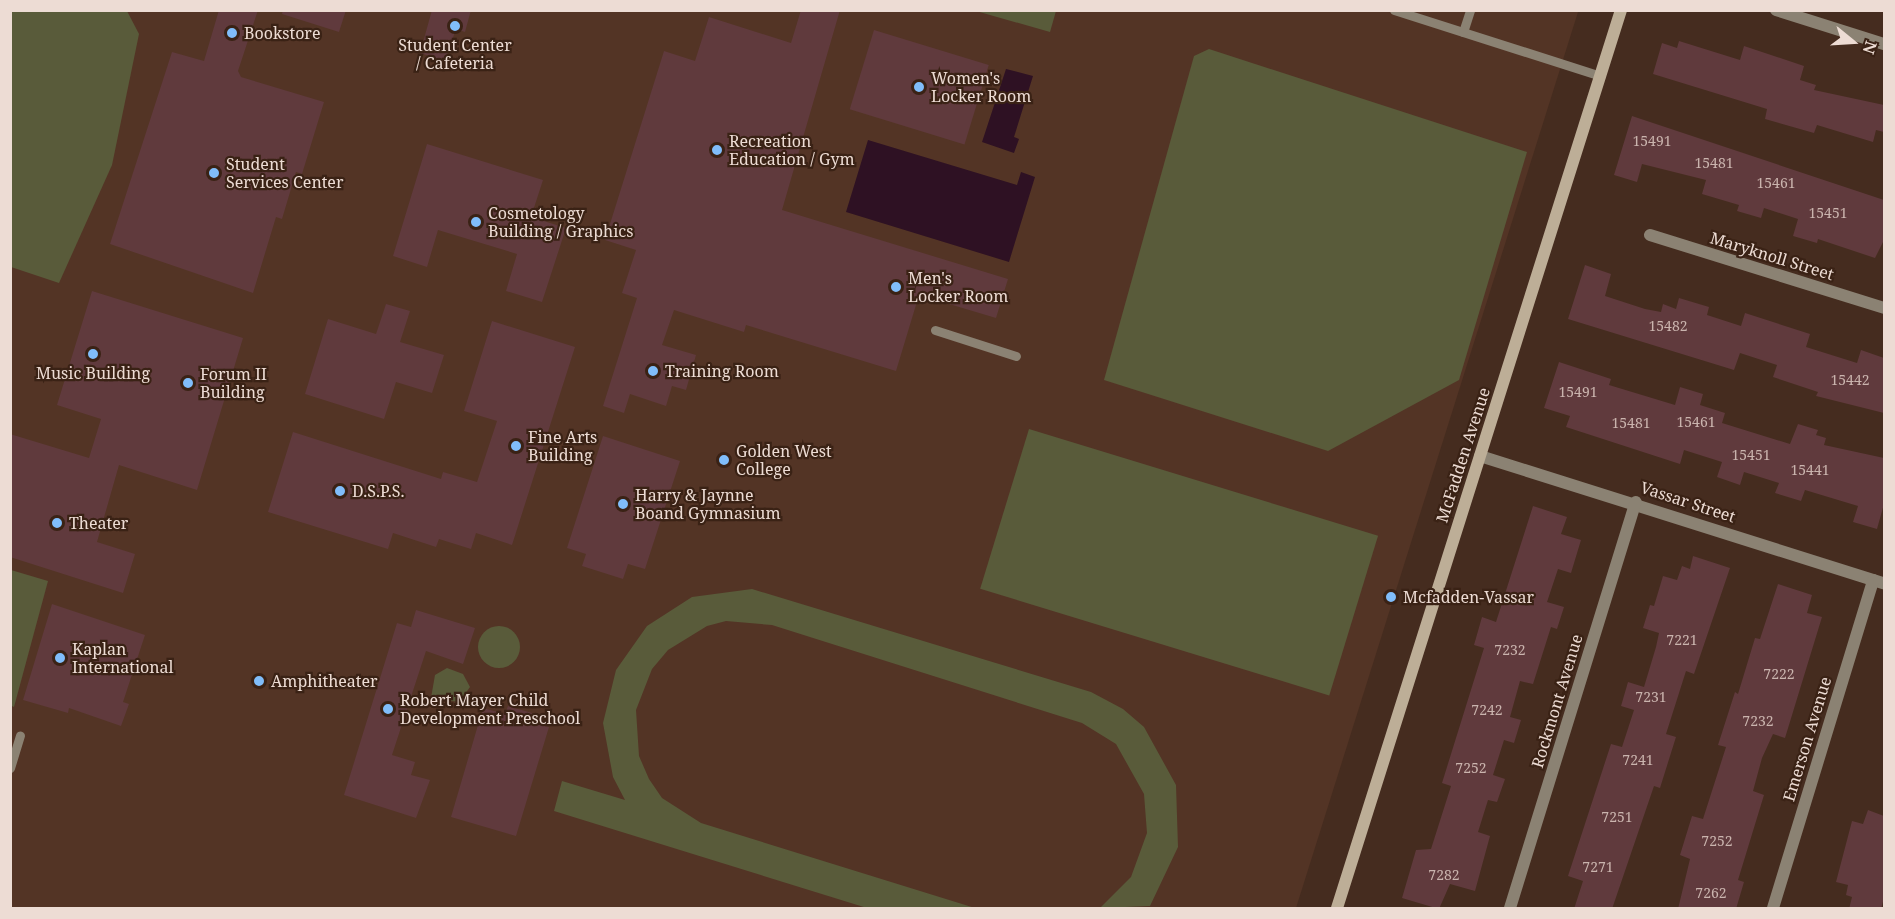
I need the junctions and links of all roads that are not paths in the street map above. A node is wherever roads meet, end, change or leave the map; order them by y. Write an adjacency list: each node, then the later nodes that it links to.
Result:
1 (1394, 10): 5 (lane)
2 (1470, 10): 5 (lane)
3 (1621, 10): 7 (street, McFadden Avenue)
4 (1776, 10): 6 (street)
5 (1463, 32): 7 (lane)
6 (1884, 44)
7 (1601, 76): 12 (street, McFadden Avenue)
8 (1650, 235): 9 (street, Maryknoll Street)
9 (1884, 308)
10 (935, 330): 11 (lane)
11 (1016, 356)
12 (1480, 456): 13 (street, Vassar Street); 17 (street, McFadden Avenue)
13 (1636, 502): 14 (street, Vassar Street); 18 (street, Rockmont Avenue)
14 (1879, 581): 19 (street, Emerson Avenue)
15 (20, 736): 16 (lane)
16 (10, 768)
17 (1337, 909)
18 (1510, 909)
19 (1773, 909)

